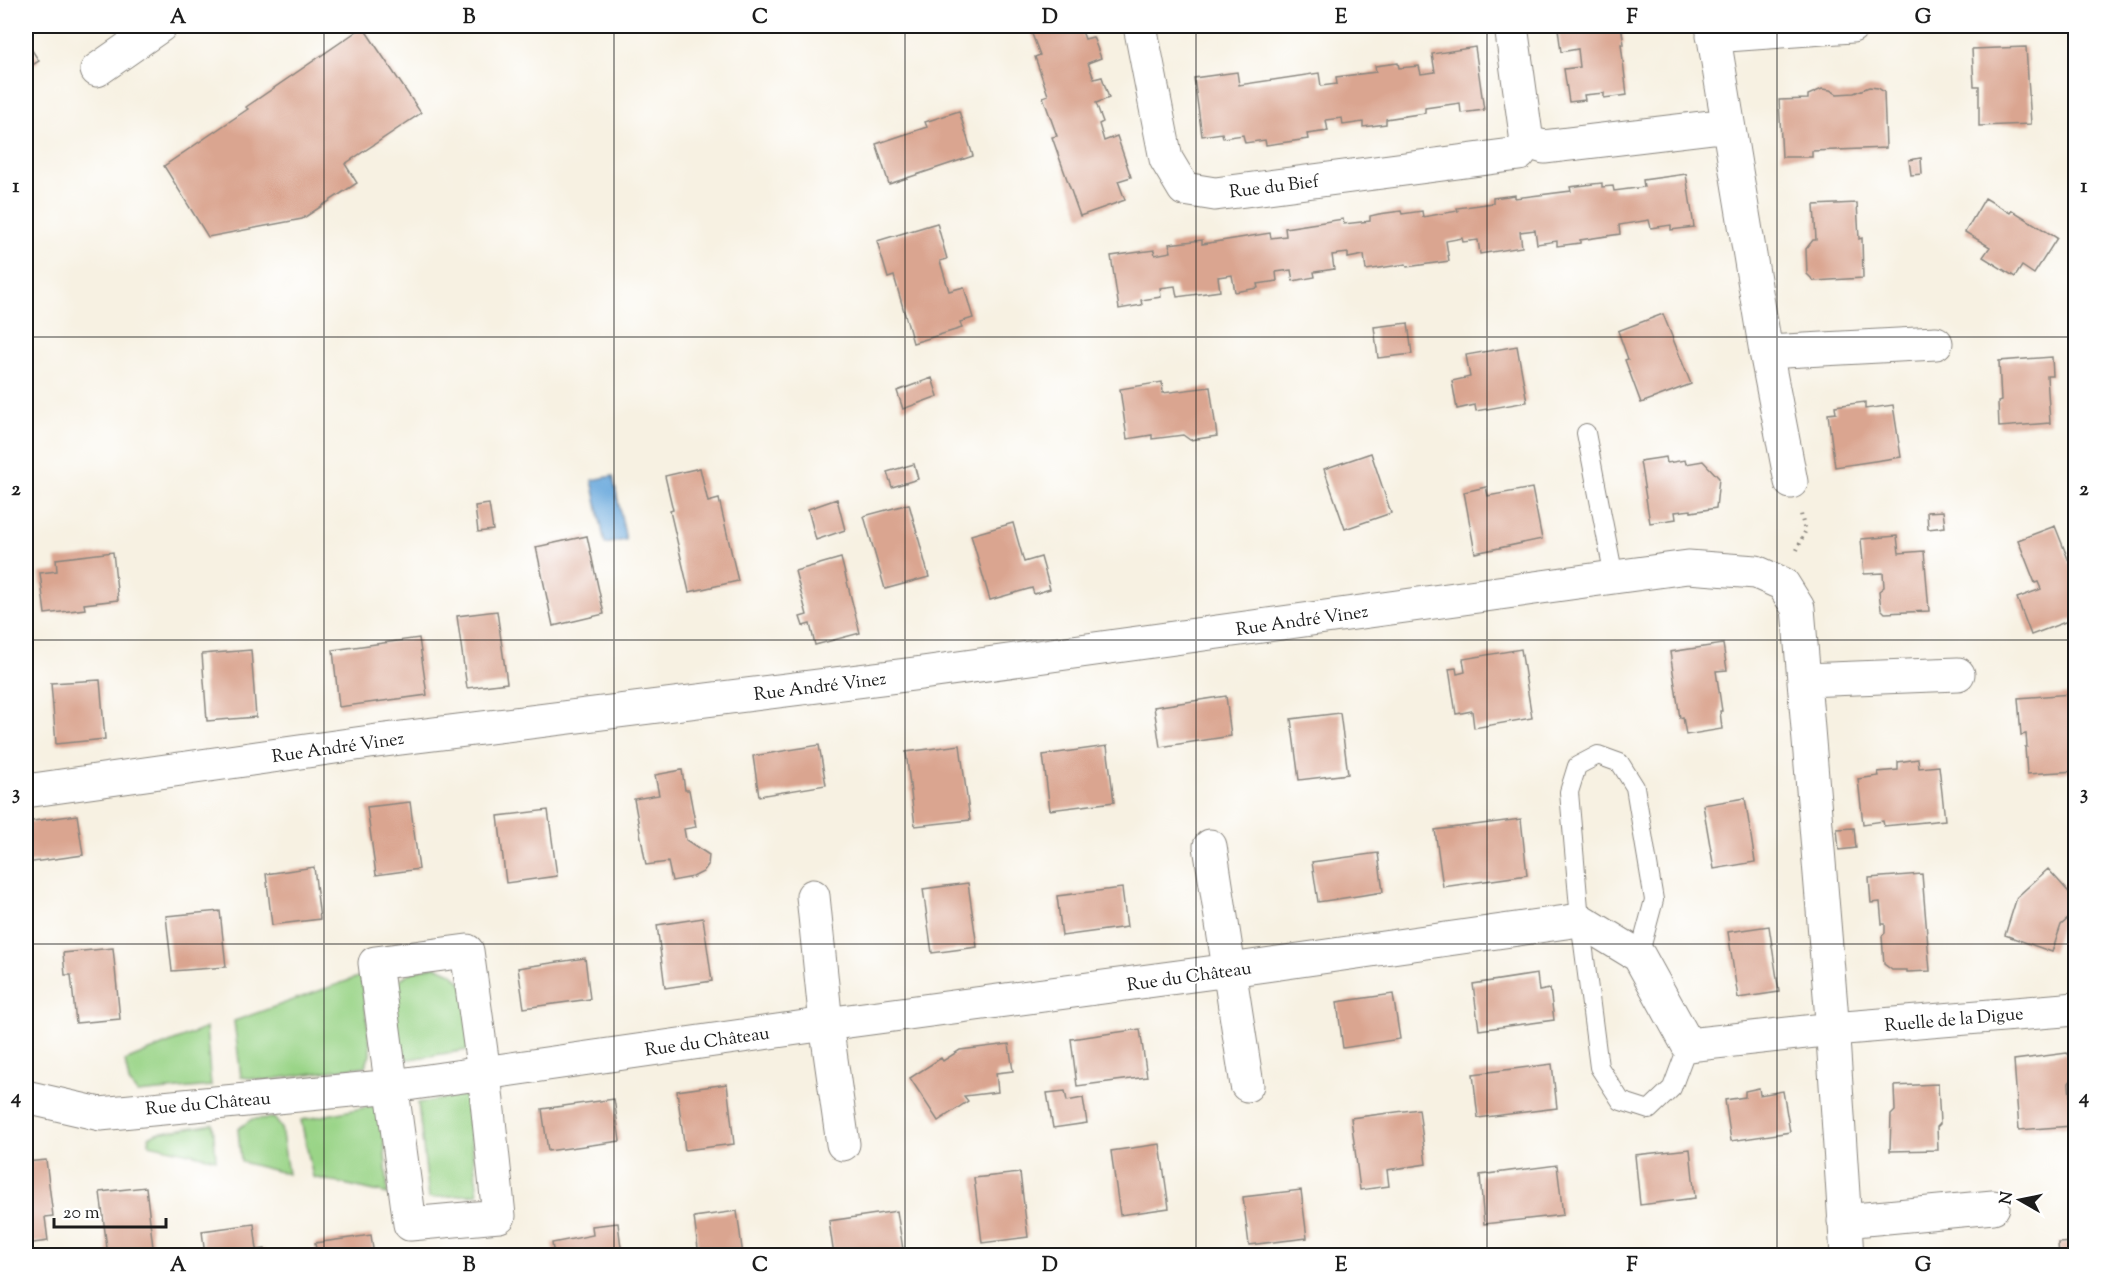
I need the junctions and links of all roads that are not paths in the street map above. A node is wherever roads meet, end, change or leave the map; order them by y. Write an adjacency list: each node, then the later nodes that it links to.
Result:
1 (160, 26): 6 (street)
2 (1140, 26): 8 (street, Rue du Bief)
3 (1511, 26): 8 (street)
4 (1852, 26): 5 (street)
5 (1713, 31): 7 (street)
6 (97, 70)
7 (1728, 125): 8 (street); 10 (street)
8 (1527, 142)
9 (1936, 343): 10 (street)
10 (1766, 352): 12 (street)
11 (1586, 433): 13 (lane)
12 (1791, 483)
13 (1614, 577): 15 (street, Rue André Vinez); 16 (street, Rue André Vinez)
14 (1958, 674): 15 (street)
15 (1805, 680): 24 (street)
16 (26, 791)
17 (1210, 846): 21 (street)
18 (813, 896): 23 (street)
19 (1580, 920): 20 (street); 20 (lane); 21 (street, Rue du Château); 25 (lane)
20 (1639, 956): 25 (street)
21 (1230, 970): 23 (street, Rue du Château); 27 (street)
22 (2076, 1009): 24 (street, Ruelle de la Digue)
23 (826, 1024): 26 (street, Rue du Château); 30 (street)
24 (1833, 1029): 25 (street); 32 (street)
25 (1688, 1045)
26 (484, 1073): 28 (street, Rue du Château); 28 (street); 28 (street)
27 (1247, 1085)
28 (393, 1086): 29 (street, Rue du Château)
29 (26, 1097)
30 (843, 1144)
31 (1993, 1207): 32 (street)
32 (1844, 1221): 33 (street)
33 (1847, 1256)

